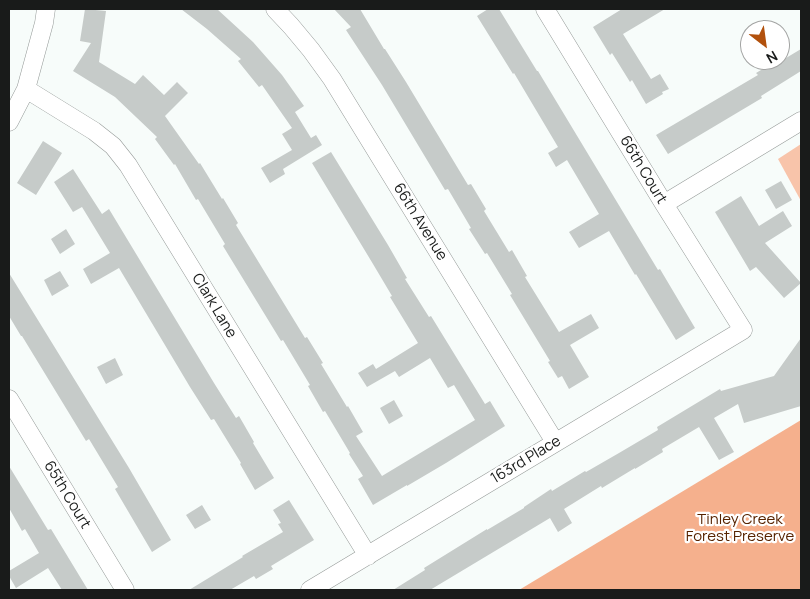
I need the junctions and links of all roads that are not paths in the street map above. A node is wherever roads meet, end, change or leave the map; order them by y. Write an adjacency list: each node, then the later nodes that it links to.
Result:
1 (46, 9): 4 (street)
2 (275, 9): 10 (street, 66th Avenue)
3 (546, 9): 7 (street, 66th Court)
4 (26, 89): 6 (street); 11 (street, Clark Lane)
5 (801, 121): 7 (street)
6 (9, 122)
7 (664, 204): 8 (street, 66th Court)
8 (742, 330): 10 (street, 163rd Place)
9 (9, 399): 12 (street, 65th Court)
10 (555, 442): 11 (street, 163rd Place)
11 (368, 556): 13 (street, 163rd Place)
12 (125, 590)
13 (310, 590)

